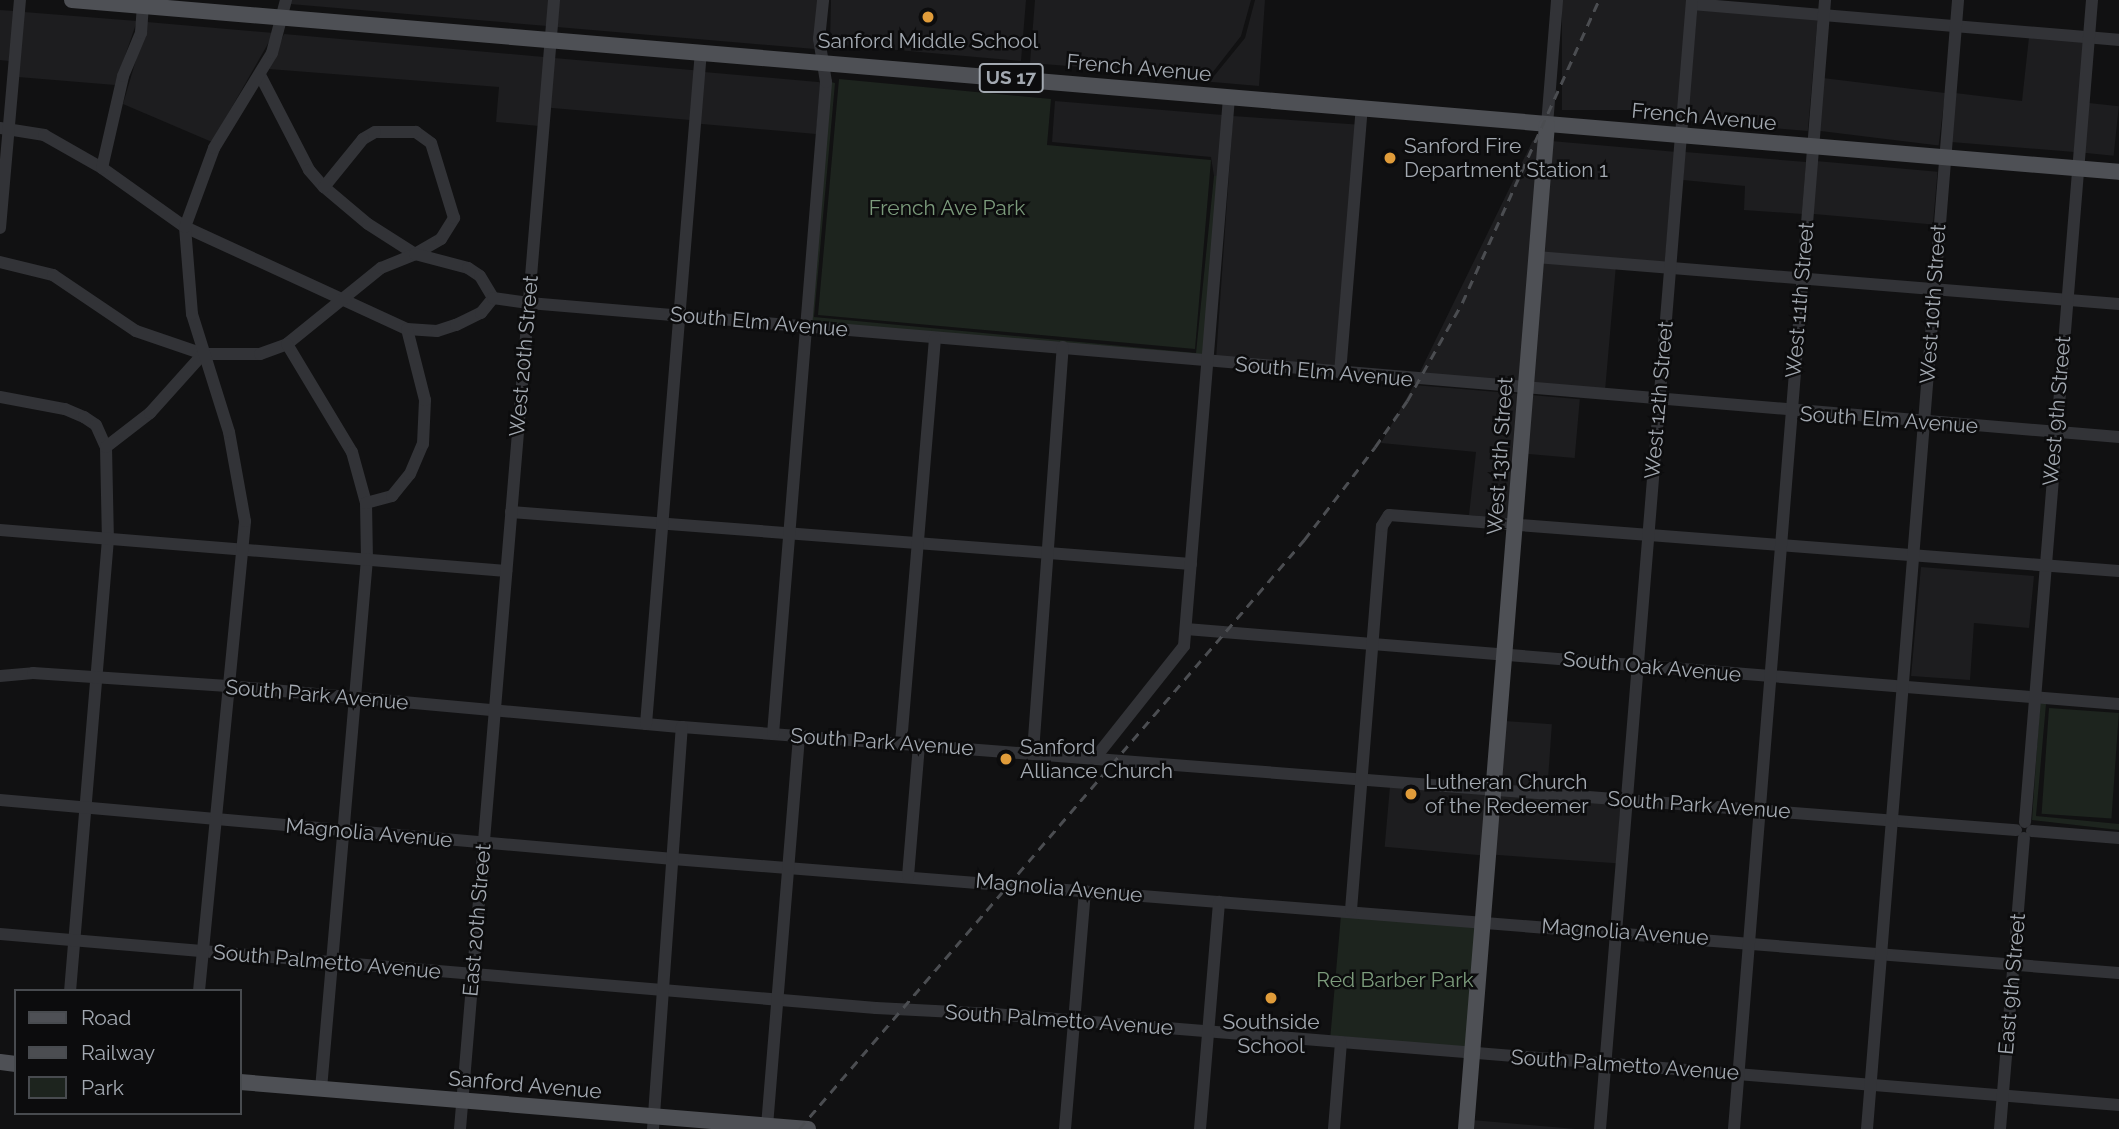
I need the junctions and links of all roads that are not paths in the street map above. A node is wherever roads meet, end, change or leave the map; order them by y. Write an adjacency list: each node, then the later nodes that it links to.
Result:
1 (20, 0): 23 (street)
2 (72, 0): 10 (main road, French Avenue / US 17)
3 (554, 0): 14 (street, West 20th Street)
4 (823, 0): 18 (street)
5 (1557, 0): 22 (street)
6 (1825, 0): 12 (street, West 11th Street)
7 (1958, 0): 13 (street, West 10th Street)
8 (2092, 0): 15 (street, West 9th Street)
9 (1692, 2): 12 (street); 24 (street, West 12th Street)
10 (143, 6): 11 (main road, French Avenue / US 17); 28 (street)
11 (285, 8): 14 (main road, French Avenue / US 17); 19 (street)
12 (1823, 15): 13 (street); 25 (street, West 11th Street)
13 (1956, 25): 15 (street); 26 (street, West 10th Street)
14 (551, 38): 17 (main road, French Avenue / US 17); 42 (street, West 20th Street)
15 (2090, 38): 16 (street); 27 (street, West 9th Street)
16 (2119, 40)
17 (701, 51): 18 (main road, French Avenue / US 17); 44 (street)
18 (823, 62): 20 (main road, French Avenue / US 17); 45 (street)
19 (260, 75): 30 (street); 32 (street)
20 (1229, 97): 21 (main road, French Avenue / US 17); 51 (street)
21 (1362, 108): 22 (main road, French Avenue / US 17); 52 (street)
22 (1547, 125): 24 (main road, French Avenue / US 17); 34 (main road, West 13th Street)
23 (4, 129): 28 (street); 31 (street)
24 (1681, 136): 25 (main road, French Avenue / US 17); 36 (street, West 12th Street)
25 (1812, 146): 26 (main road, French Avenue / US 17); 37 (street, West 11th Street)
26 (1944, 157): 27 (main road, French Avenue / US 17); 38 (street, West 10th Street)
27 (2077, 167): 29 (main road, French Avenue / US 17); 41 (street, West 9th Street)
28 (102, 168): 32 (street)
29 (2119, 172)
30 (324, 187): 33 (street); 33 (street)
31 (0, 228)
32 (185, 228): 39 (street); 50 (street)
33 (415, 254): 39 (street); 40 (street)
34 (1536, 257): 36 (street); 53 (main road, West 13th Street)
35 (0, 262): 50 (street)
36 (1671, 268): 37 (street); 55 (street, West 12th Street)
37 (1802, 280): 38 (street); 56 (street, West 11th Street)
38 (1935, 290): 41 (street); 57 (street, West 10th Street)
39 (346, 299): 46 (street); 48 (street)
40 (493, 299): 42 (street, South Elm Avenue); 46 (street)
41 (2067, 299): 43 (street); 58 (street, West 9th Street)
42 (529, 303): 44 (street, South Elm Avenue); 62 (street, West 20th Street)
43 (2119, 304)
44 (679, 316): 45 (street, South Elm Avenue); 64 (street)
45 (806, 326): 47 (street, South Elm Avenue); 67 (street)
46 (407, 330): 61 (street)
47 (934, 338): 49 (street, South Elm Avenue); 69 (street)
48 (287, 344): 50 (street); 61 (street)
49 (1063, 347): 51 (street, South Elm Avenue); 72 (street)
50 (203, 354): 60 (street); 71 (street)
51 (1211, 362): 52 (street, South Elm Avenue); 75 (street)
52 (1340, 373): 53 (street, South Elm Avenue)
53 (1526, 390): 55 (street, South Elm Avenue); 63 (main road, West 13th Street)
54 (0, 397): 60 (street)
55 (1658, 400): 56 (street, South Elm Avenue); 66 (street, West 12th Street)
56 (1791, 412): 57 (street, South Elm Avenue); 70 (street, West 11th Street)
57 (1924, 423): 58 (street, South Elm Avenue); 73 (street, West 10th Street)
58 (2056, 431): 59 (street, South Elm Avenue); 76 (street, West 9th Street)
59 (2119, 437)
60 (106, 447): 68 (street)
61 (366, 503): 74 (street)
62 (511, 512): 64 (street); 77 (street, West 20th Street)
63 (1516, 524): 66 (street); 80 (street); 81 (main road, West 13th Street)
64 (661, 525): 67 (street); 92 (street)
65 (0, 530): 68 (street)
66 (1649, 533): 70 (street); 82 (street, West 12th Street)
67 (790, 534): 69 (street); 94 (street)
68 (108, 539): 71 (street); 85 (street)
69 (917, 544): 72 (street); 96 (street)
70 (1782, 544): 73 (street); 84 (street, West 11th Street)
71 (242, 550): 74 (street); 86 (street)
72 (1046, 555): 75 (street); 98 (street)
73 (1913, 555): 76 (street); 87 (street, West 10th Street)
74 (367, 559): 77 (street); 89 (street)
75 (1191, 564): 79 (street)
76 (2044, 564): 78 (street); 88 (street, West 9th Street)
77 (506, 571): 91 (street, West 20th Street)
78 (2119, 571)
79 (1186, 629): 80 (street, South Oak Avenue); 99 (street)
80 (1372, 644): 81 (street, South Oak Avenue); 100 (street)
81 (1505, 654): 82 (street, South Oak Avenue); 101 (main road, West 13th Street)
82 (1638, 666): 84 (street, South Oak Avenue); 103 (street, West 12th Street)
83 (0, 676): 85 (street, South Park Avenue)
84 (1770, 676): 87 (street, South Oak Avenue); 105 (street, West 11th Street)
85 (97, 677): 86 (street, South Park Avenue); 104 (street)
86 (228, 686): 89 (street, South Park Avenue); 107 (street)
87 (1904, 686): 88 (street, South Oak Avenue); 106 (street, West 10th Street)
88 (2034, 696): 90 (street, South Oak Avenue); 108 (street, West 9th Street)
89 (355, 698): 91 (street, South Park Avenue); 109 (street)
90 (2119, 704)
91 (495, 711): 92 (street, South Park Avenue); 111 (street, East 20th Street)
92 (646, 724): 93 (street, South Park Avenue)
93 (682, 727): 94 (street, South Park Avenue); 112 (street)
94 (773, 734): 95 (street, South Park Avenue)
95 (799, 736): 96 (street, South Park Avenue); 113 (street)
96 (901, 743): 97 (street, South Park Avenue)
97 (919, 744): 98 (street, South Park Avenue); 114 (street)
98 (1033, 752): 99 (street, South Park Avenue)
99 (1095, 758): 100 (street, South Park Avenue)
100 (1362, 779): 101 (street, South Park Avenue); 117 (street)
101 (1494, 790): 103 (street, South Park Avenue); 118 (main road, West 13th Street)
102 (0, 800): 104 (street, Magnolia Avenue)
103 (1626, 800): 105 (street, South Park Avenue); 119 (street, West 12th Street)
104 (86, 808): 107 (street, Magnolia Avenue); 121 (street)
105 (1758, 810): 106 (street, South Park Avenue); 122 (street, West 11th Street)
106 (1889, 818): 108 (street, South Park Avenue); 124 (street, West 10th Street)
107 (213, 819): 109 (street, Magnolia Avenue); 123 (street)
108 (2024, 830): 110 (street, South Park Avenue); 126 (street, East 9th Street)
109 (343, 832): 111 (street, Magnolia Avenue); 125 (street)
110 (2119, 838)
111 (484, 843): 112 (street, Magnolia Avenue); 128 (street, East 20th Street)
112 (673, 859): 113 (street, Magnolia Avenue); 131 (street)
113 (788, 867): 114 (street, Magnolia Avenue); 132 (street)
114 (908, 876): 115 (street, Magnolia Avenue)
115 (1084, 891): 116 (street, Magnolia Avenue); 133 (street)
116 (1219, 902): 117 (street, Magnolia Avenue); 134 (street)
117 (1351, 910): 118 (street, Magnolia Avenue)
118 (1482, 922): 119 (street, Magnolia Avenue); 136 (main road, West 13th Street)
119 (1617, 932): 122 (street, Magnolia Avenue); 137 (street, West 12th Street)
120 (0, 934): 121 (street, South Palmetto Avenue)
121 (74, 940): 123 (street, South Palmetto Avenue); 129 (street)
122 (1749, 942): 124 (street, Magnolia Avenue); 138 (street, West 11th Street)
123 (203, 952): 125 (street, South Palmetto Avenue); 130 (street)
124 (1882, 952): 126 (street, Magnolia Avenue); 140 (street, West 10th Street)
125 (332, 963): 128 (street, South Palmetto Avenue); 141 (street)
126 (2014, 963): 127 (street, Magnolia Avenue); 142 (street, East 9th Street)
127 (2119, 973)
128 (473, 975): 131 (street, South Palmetto Avenue); 143 (street, East 20th Street)
129 (70, 989)
130 (199, 989)
131 (662, 991): 132 (street, South Palmetto Avenue); 145 (street)
132 (778, 1000): 133 (street, South Palmetto Avenue); 146 (street)
133 (1074, 1020): 134 (street, South Palmetto Avenue); 149 (street)
134 (1209, 1032): 135 (street, South Palmetto Avenue); 150 (street)
135 (1341, 1042): 136 (street, South Palmetto Avenue); 151 (street)
136 (1473, 1053): 137 (street, South Palmetto Avenue); 152 (main road, West 13th Street)
137 (1606, 1063): 138 (street, South Palmetto Avenue); 153 (street, West 12th Street)
138 (1739, 1074): 140 (street, South Palmetto Avenue); 154 (street, West 11th Street)
139 (242, 1082): 141 (main road, Sanford Avenue)
140 (1870, 1084): 142 (street, South Palmetto Avenue); 155 (street, West 10th Street)
141 (321, 1089): 143 (main road, Sanford Avenue)
142 (2003, 1096): 144 (street, South Palmetto Avenue); 156 (street, East 9th Street)
143 (462, 1101): 145 (main road, Sanford Avenue); 147 (street, East 20th Street)
144 (2119, 1105)
145 (653, 1123): 146 (main road, Sanford Avenue)
146 (767, 1126): 148 (main road, Sanford Avenue)
147 (460, 1129)
148 (808, 1129)
149 (1065, 1129)
150 (1200, 1129)
151 (1334, 1129)
152 (1466, 1129)
153 (1600, 1129)
154 (1734, 1129)
155 (1867, 1129)
156 (2000, 1129)

